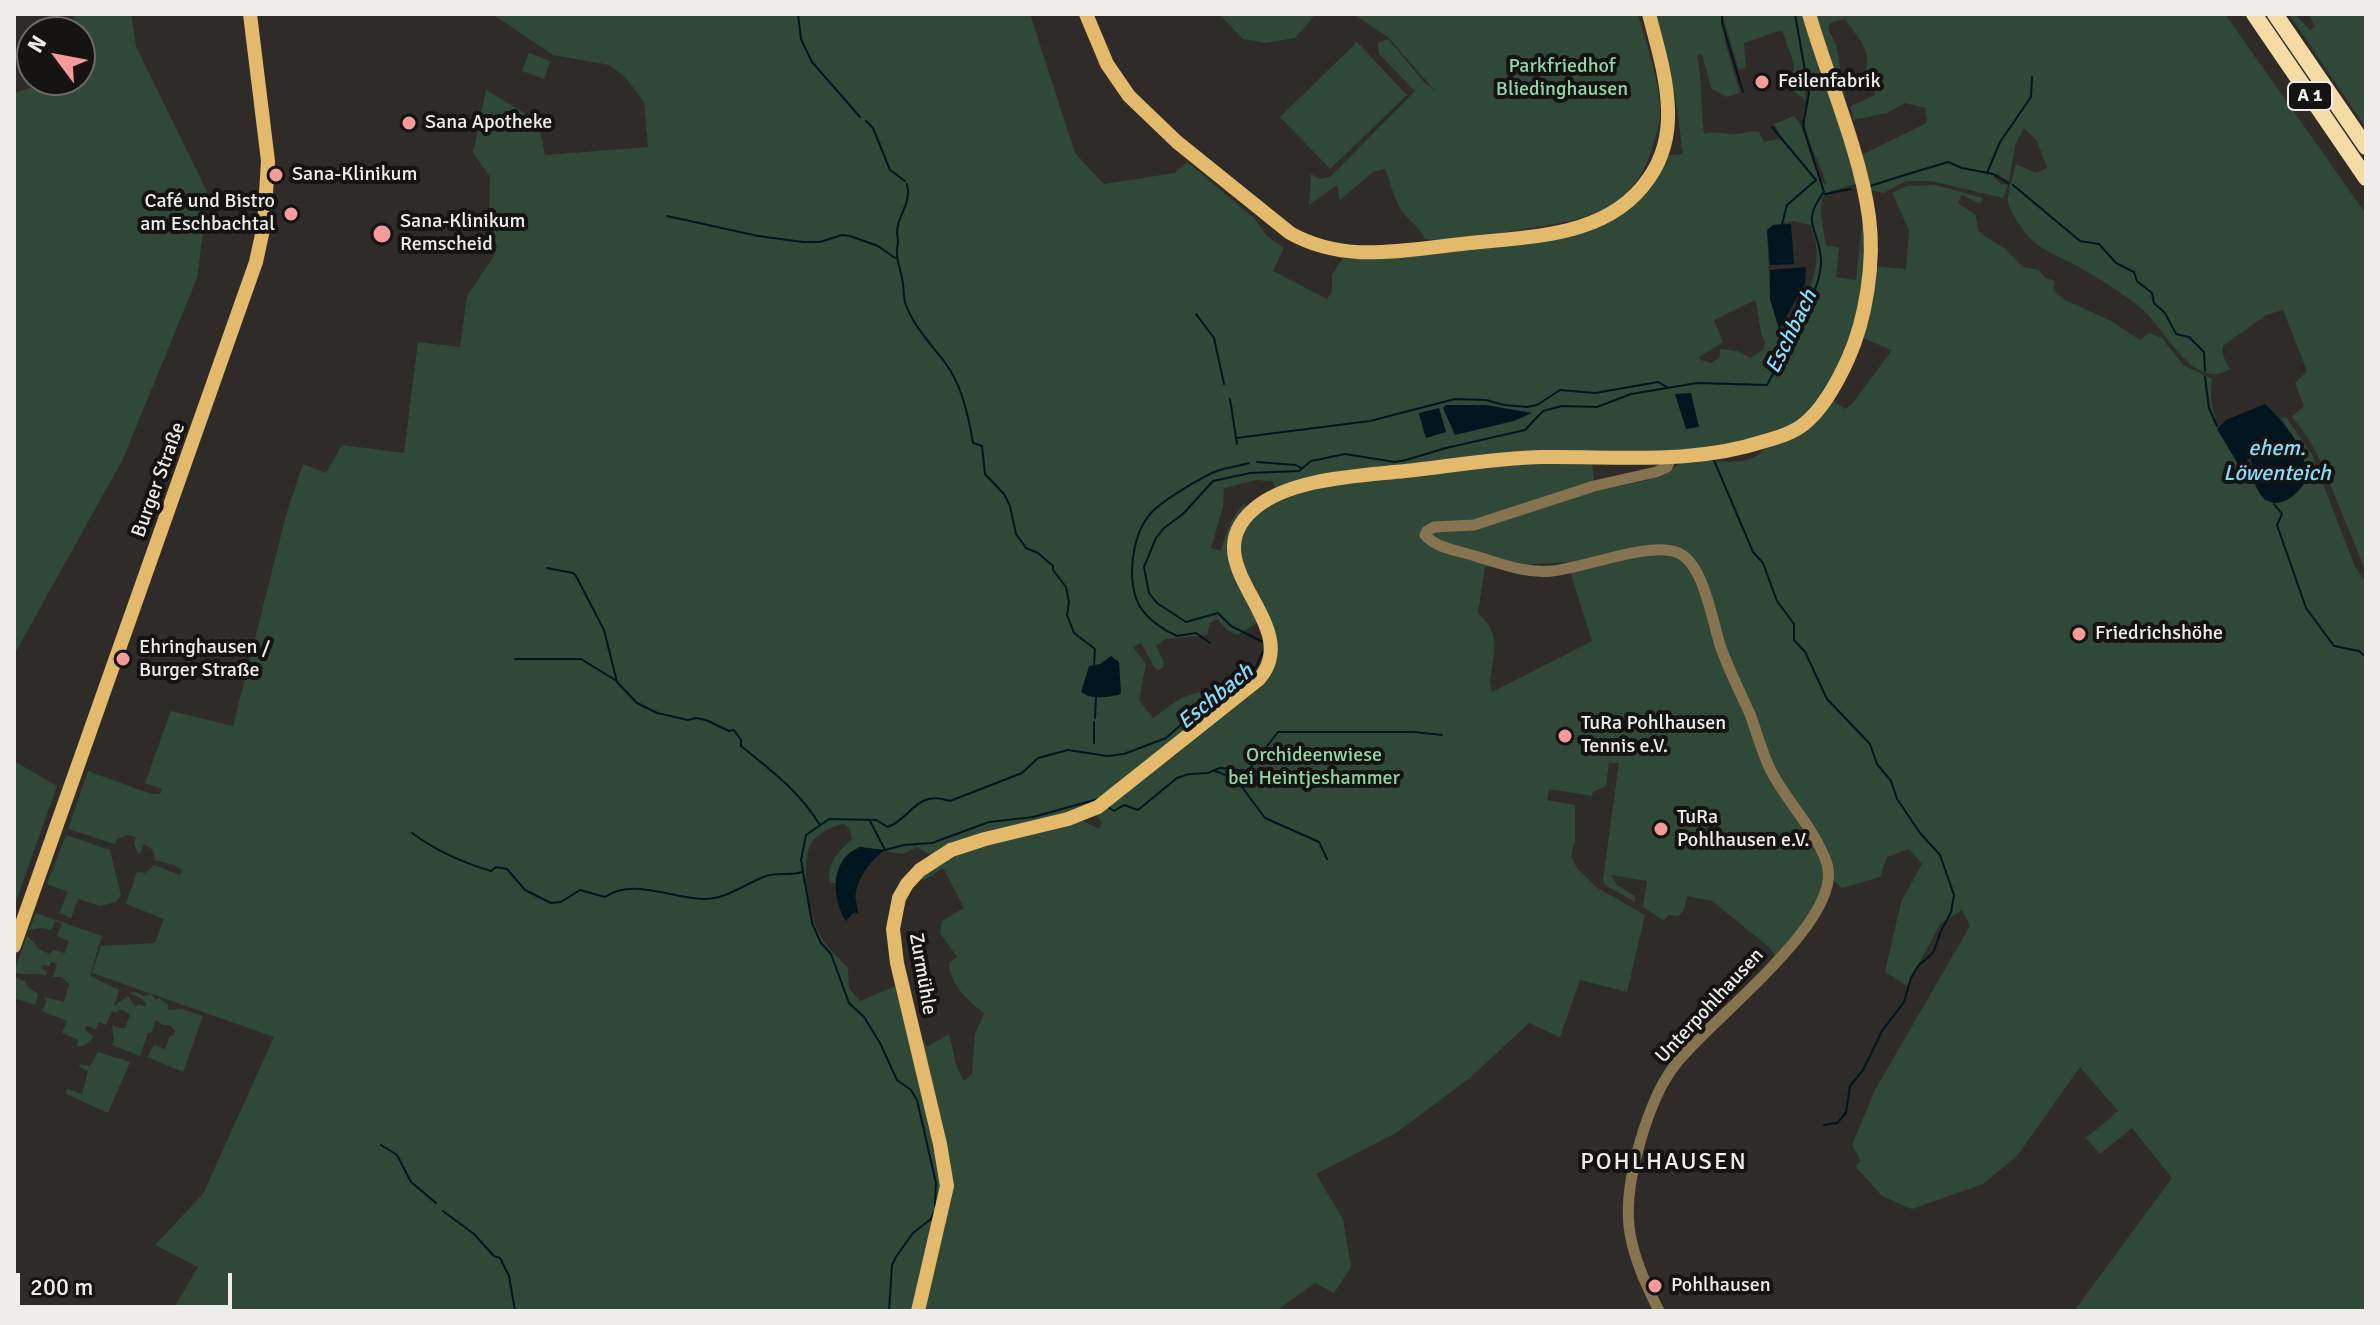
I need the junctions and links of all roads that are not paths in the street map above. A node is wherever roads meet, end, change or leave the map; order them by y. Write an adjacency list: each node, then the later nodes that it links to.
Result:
1 (250, 14): 10 (main road, Burger Straße)
2 (1086, 14): 3 (main road)
3 (1649, 14)
4 (1809, 14): 9 (main road, Zurmühle)
5 (2254, 14): 8 (highway, A 1)
6 (2275, 14): 7 (highway, A 1)
7 (2366, 147)
8 (2366, 178)
9 (1671, 458): 11 (main road, Zurmühle); 12 (street, Unterpohlhausen)
10 (14, 946)
11 (918, 1311)
12 (1659, 1311)

